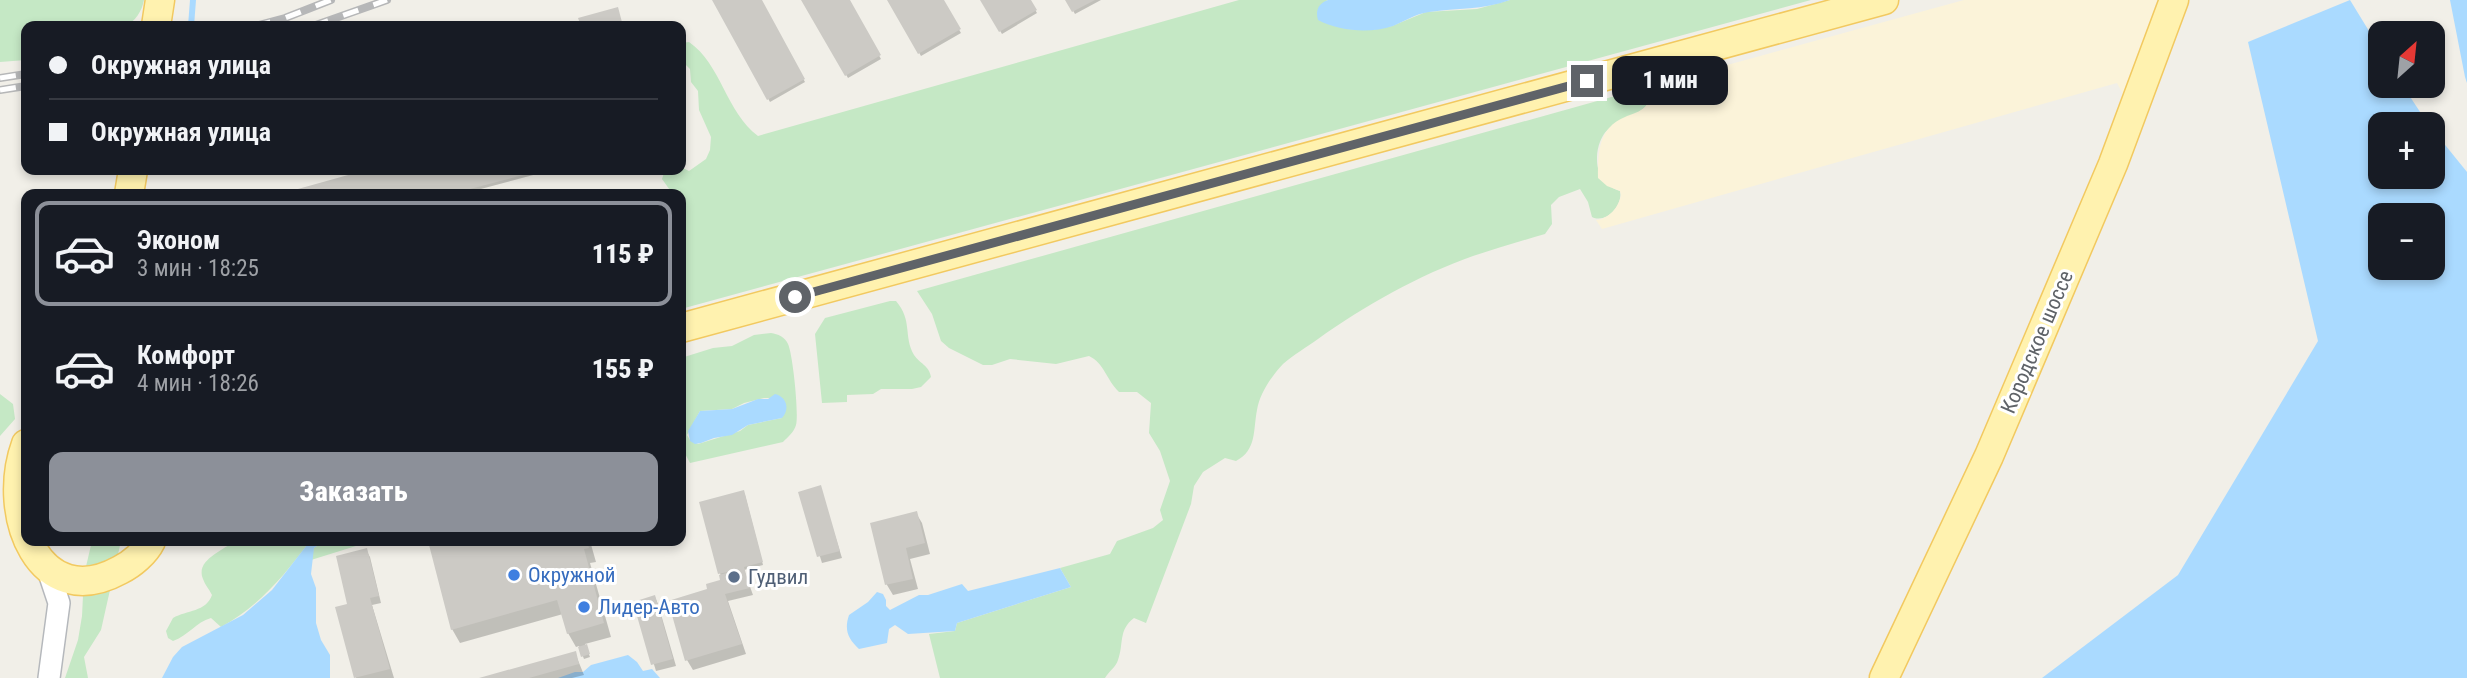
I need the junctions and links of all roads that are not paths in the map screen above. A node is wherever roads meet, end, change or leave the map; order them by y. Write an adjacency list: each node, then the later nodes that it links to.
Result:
1 (160, 0): 4 (main road)
2 (1884, 0): 5 (main road)
3 (2175, 0): 13 (main road, Кородское шоссе)
4 (157, 21)
5 (686, 327)
6 (21, 452): 7 (main road)
7 (3, 480): 9 (main road)
8 (147, 546): 10 (main road)
9 (49, 573): 10 (main road); 11 (street)
10 (79, 580): 11 (street)
11 (59, 603): 12 (street)
12 (49, 678)
13 (1884, 678)

